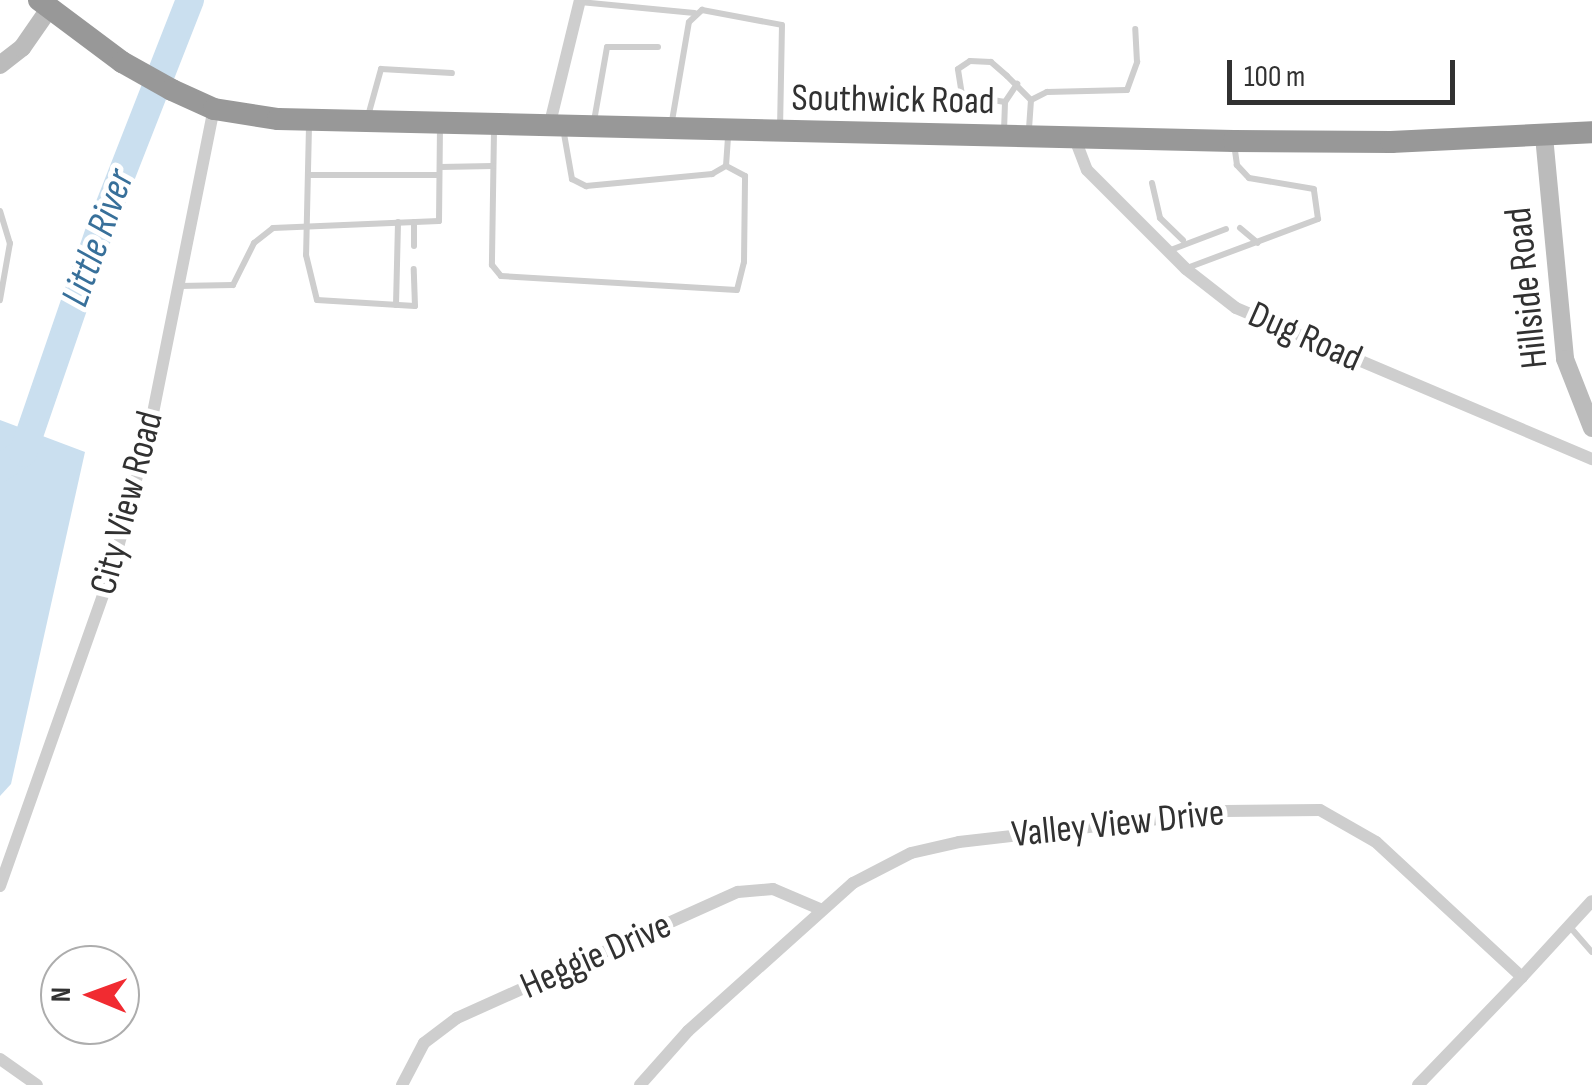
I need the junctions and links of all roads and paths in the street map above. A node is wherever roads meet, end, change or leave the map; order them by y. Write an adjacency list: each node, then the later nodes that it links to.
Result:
1 (579, 1): 3 (lane); 16 (street)
2 (44, 5): 6 (street); 11 (highway)
3 (694, 14): 18 (lane); 20 (lane)
4 (1135, 30): 9 (lane)
5 (658, 47): 17 (lane)
6 (0, 65)
7 (452, 73): 13 (lane)
8 (1016, 84): 9 (lane); 10 (lane); 10 (lane)
9 (1030, 100): 24 (lane)
10 (1005, 102): 23 (lane)
11 (204, 104): 12 (highway, Southwick Road); 44 (street, City View Road)
12 (309, 120): 13 (highway, Southwick Road); 30 (lane)
13 (367, 122): 14 (highway, Southwick Road)
14 (440, 124): 15 (highway, Southwick Road); 29 (lane)
15 (494, 124): 16 (highway, Southwick Road); 27 (lane)
16 (556, 127): 17 (highway, Southwick Road); 28 (lane)
17 (593, 128): 18 (highway, Southwick Road)
18 (672, 130): 19 (highway, Southwick Road)
19 (728, 131): 20 (highway, Southwick Road); 28 (lane)
20 (780, 132): 23 (highway, Southwick Road)
21 (1592, 132): 22 (highway, Southwick Road)
22 (1544, 136): 26 (highway, Southwick Road); 47 (street, Hillside Road)
23 (1004, 137): 24 (highway, Southwick Road)
24 (1028, 138): 25 (highway, Southwick Road)
25 (1075, 139): 26 (highway, Southwick Road); 41 (street, Dug Road)
26 (1234, 142): 39 (lane)
27 (494, 166): 28 (lane); 29 (lane)
28 (726, 166)
29 (440, 171): 30 (lane); 34 (lane)
30 (310, 175): 35 (lane)
31 (1152, 183): 38 (lane)
32 (0, 211): 45 (lane)
33 (398, 222): 34 (lane); 35 (lane); 46 (lane)
34 (414, 222): 40 (lane)
35 (309, 224): 44 (lane); 46 (lane)
36 (1240, 228): 39 (lane)
37 (1226, 229): 38 (lane)
38 (1183, 240): 41 (lane)
39 (1258, 244): 42 (lane)
40 (414, 246)
41 (1168, 252): 42 (street, Dug Road)
42 (1186, 268): 48 (street, Dug Road)
43 (414, 269): 46 (lane)
44 (178, 286): 49 (street, City View Road)
45 (0, 300)
46 (396, 305)
47 (1592, 428)
48 (1592, 459)
49 (0, 886)
50 (1592, 901): 52 (street)
51 (820, 910): 54 (street, Valley View Drive); 57 (street, Heggie Drive); 58 (street, Valley View Drive)
52 (1569, 926): 53 (lane); 54 (street)
53 (1592, 952)
54 (1522, 976): 59 (street)
55 (0, 1059): 56 (street)
56 (37, 1085)
57 (402, 1085)
58 (640, 1085)
59 (1418, 1085)

